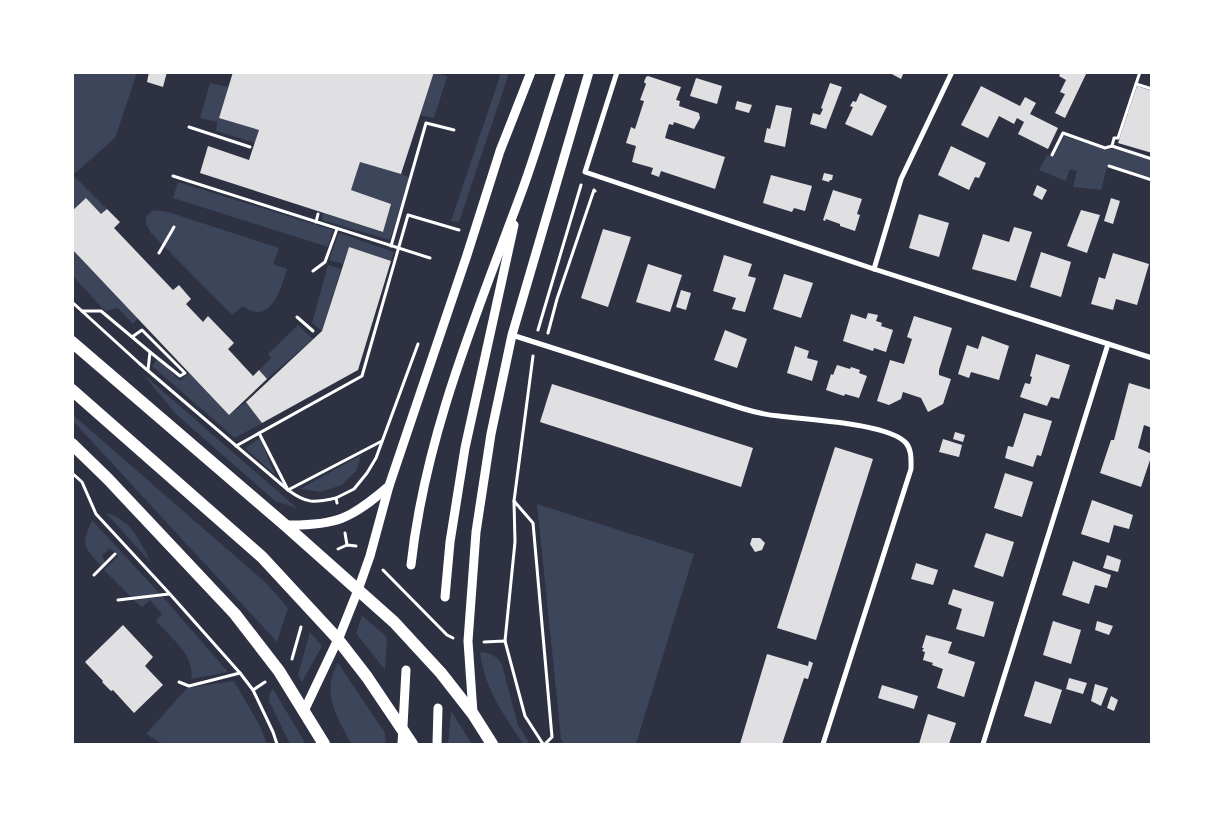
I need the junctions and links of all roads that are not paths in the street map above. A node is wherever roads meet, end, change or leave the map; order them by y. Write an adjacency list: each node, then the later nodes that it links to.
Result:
1 (531, 72): 14 (street)
2 (561, 72): 6 (street)
3 (589, 72): 8 (street)
4 (617, 72): 7 (street)
5 (952, 72): 7 (street)
6 (520, 198): 16 (street); 18 (street)
7 (874, 269): 10 (street)
8 (512, 335): 22 (street); 28 (street)
9 (72, 342): 15 (main road)
10 (1108, 344): 11 (street); 29 (street)
11 (1152, 358)
12 (72, 390): 25 (main road)
13 (72, 444): 21 (main road)
14 (389, 486): 15 (street); 17 (street)
15 (285, 525): 17 (main road)
16 (411, 565)
17 (358, 590): 21 (street); 22 (main road)
18 (444, 597)
19 (406, 670): 24 (street)
20 (438, 708): 26 (street)
21 (304, 711): 23 (main road)
22 (472, 714): 27 (main road)
23 (324, 744)
24 (402, 744)
25 (412, 744)
26 (437, 744)
27 (492, 744)
28 (824, 744)
29 (983, 744)

